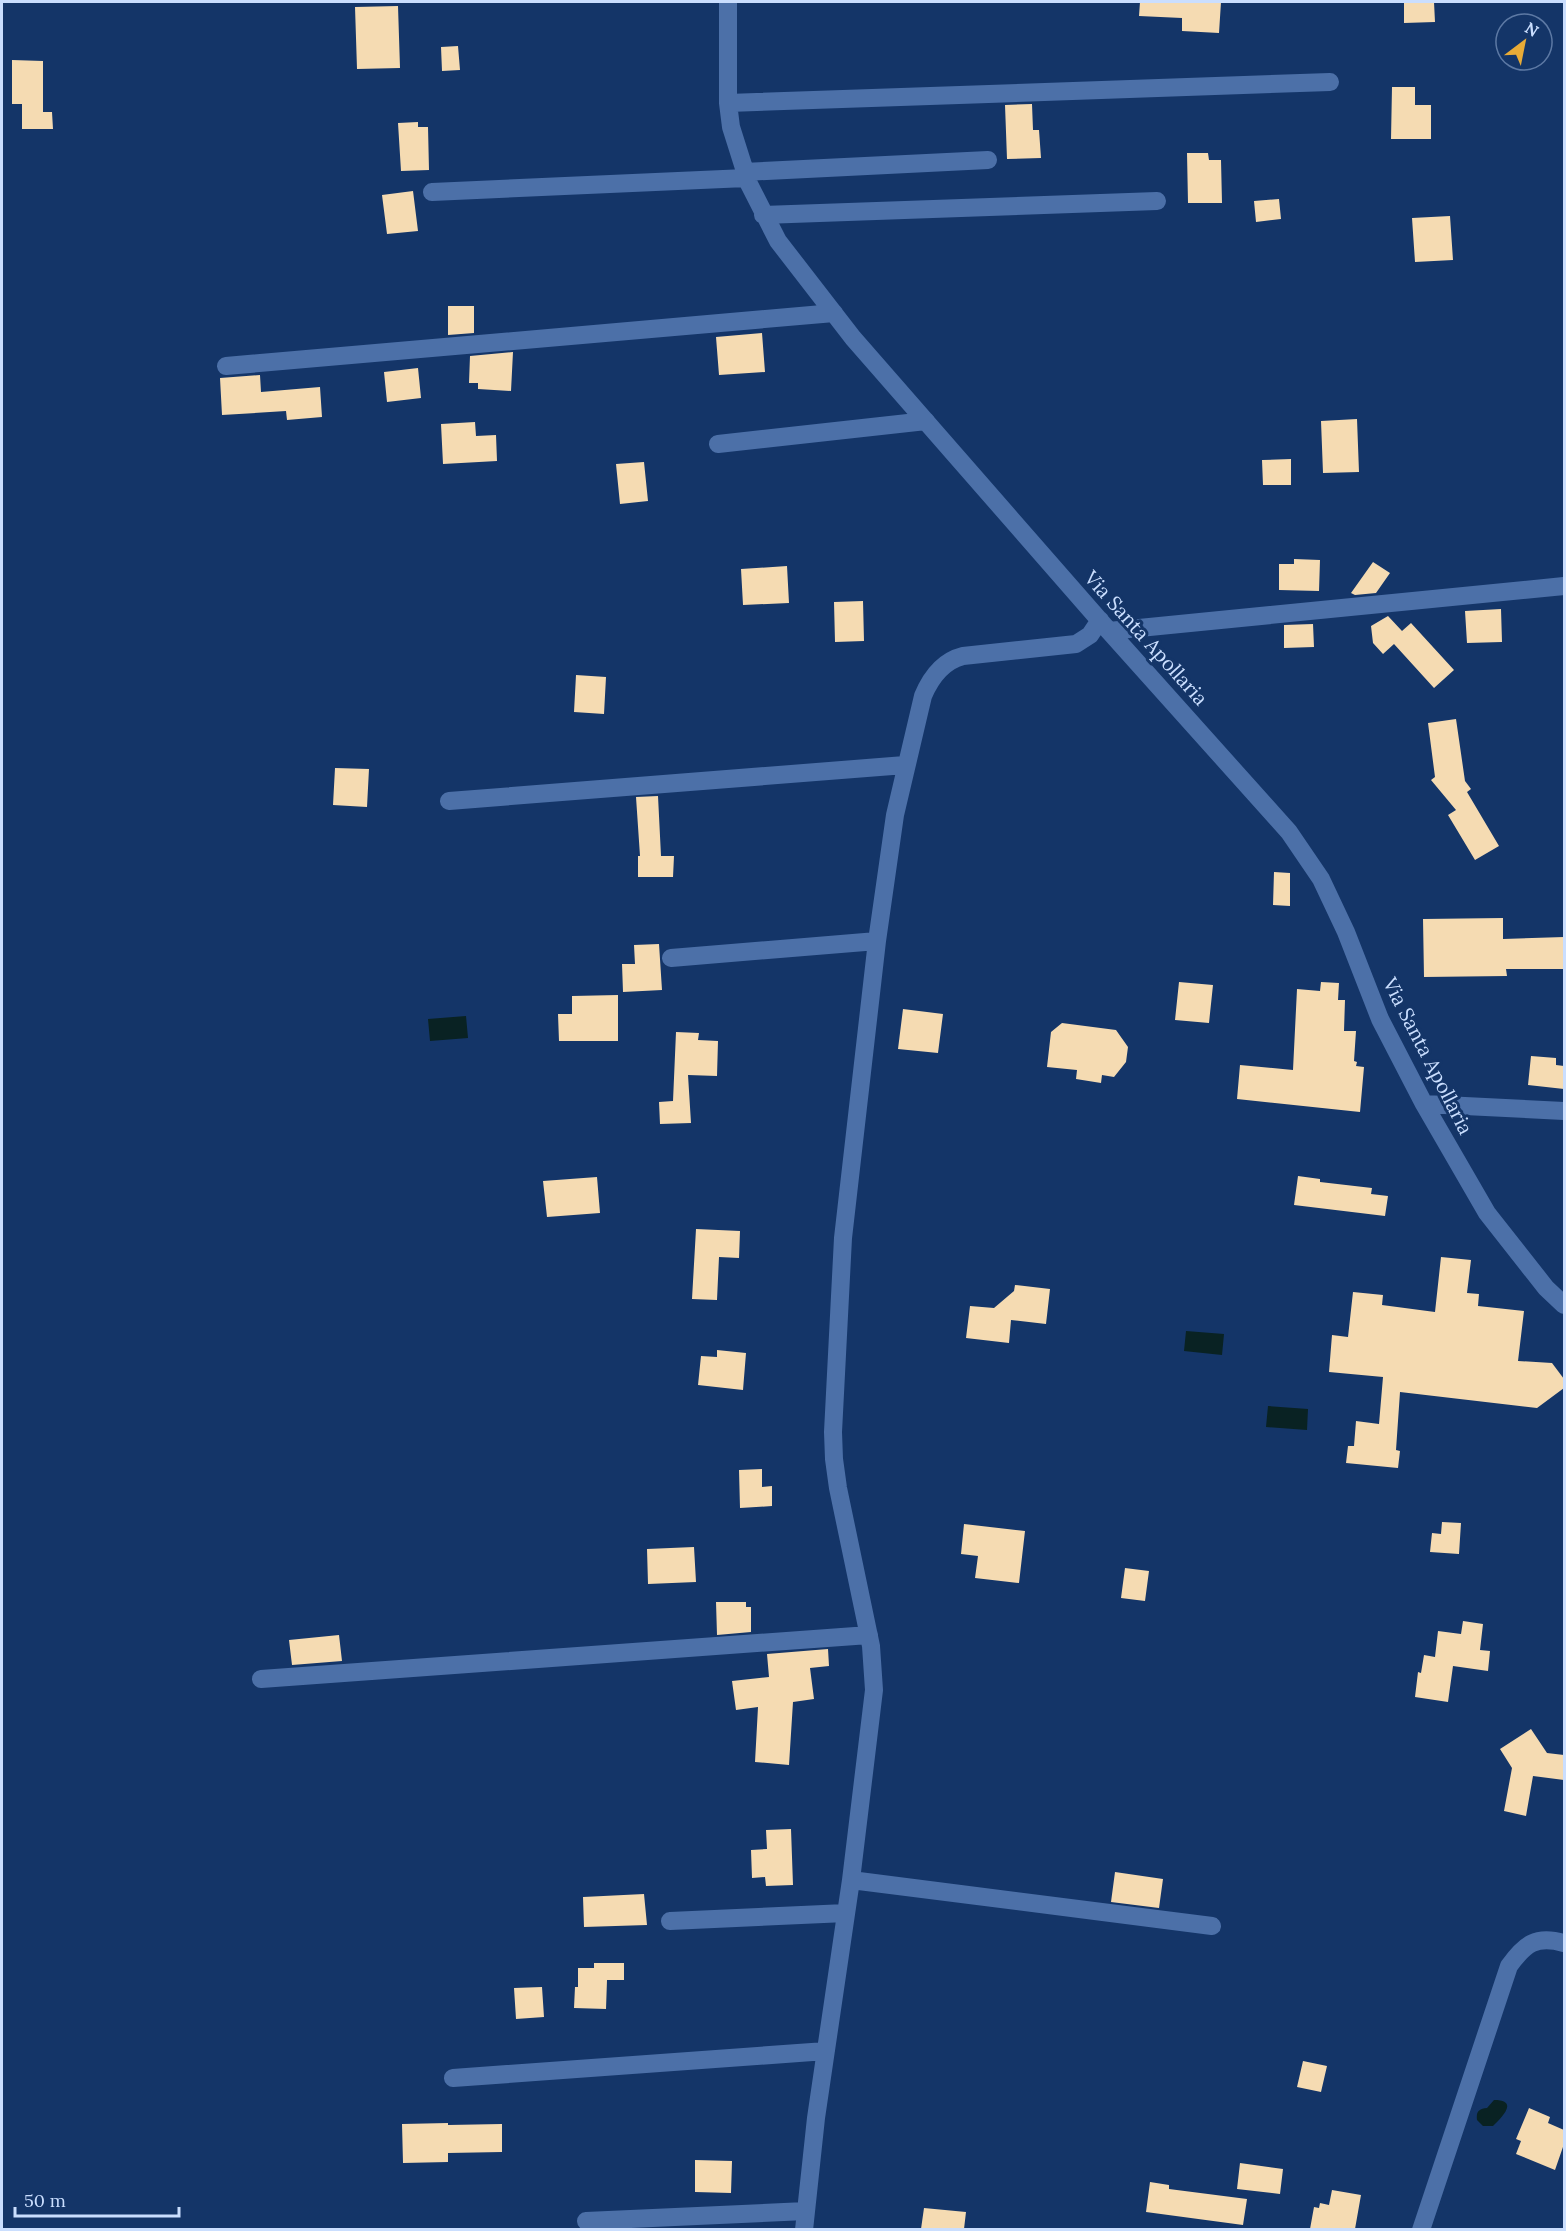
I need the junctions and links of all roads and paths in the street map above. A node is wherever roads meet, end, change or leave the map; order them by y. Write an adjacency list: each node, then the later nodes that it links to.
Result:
1 (728, 2): 3 (street, Via Santa Apollaria)
2 (1330, 82): 3 (street)
3 (728, 103): 5 (street, Via Santa Apollaria)
4 (987, 160): 5 (street)
5 (745, 175): 6 (street); 8 (street, Via Santa Apollaria)
6 (432, 192)
7 (1157, 201): 8 (street)
8 (763, 215): 9 (street, Via Santa Apollaria)
9 (834, 313): 10 (street); 11 (street, Via Santa Apollaria)
10 (226, 366)
11 (926, 421): 12 (street); 14 (street, Via Santa Apollaria)
12 (718, 444)
13 (1564, 586): 14 (street)
14 (1105, 625): 15 (street); 19 (street, Via Santa Apollaria)
15 (905, 765): 16 (street); 17 (street)
16 (449, 801)
17 (877, 941): 18 (street); 22 (street)
18 (671, 958)
19 (1424, 1104): 20 (street); 21 (street, Via Santa Apollaria)
20 (1564, 1111)
21 (1564, 1305)
22 (869, 1635): 23 (street); 24 (street)
23 (261, 1679)
24 (851, 1880): 25 (street); 27 (street)
25 (846, 1913): 26 (street); 29 (street)
26 (670, 1921)
27 (1212, 1926)
28 (1564, 1943): 33 (street)
29 (826, 2051): 30 (street); 31 (street)
30 (453, 2078)
31 (805, 2220): 32 (street)
32 (586, 2221)
33 (1421, 2229)

